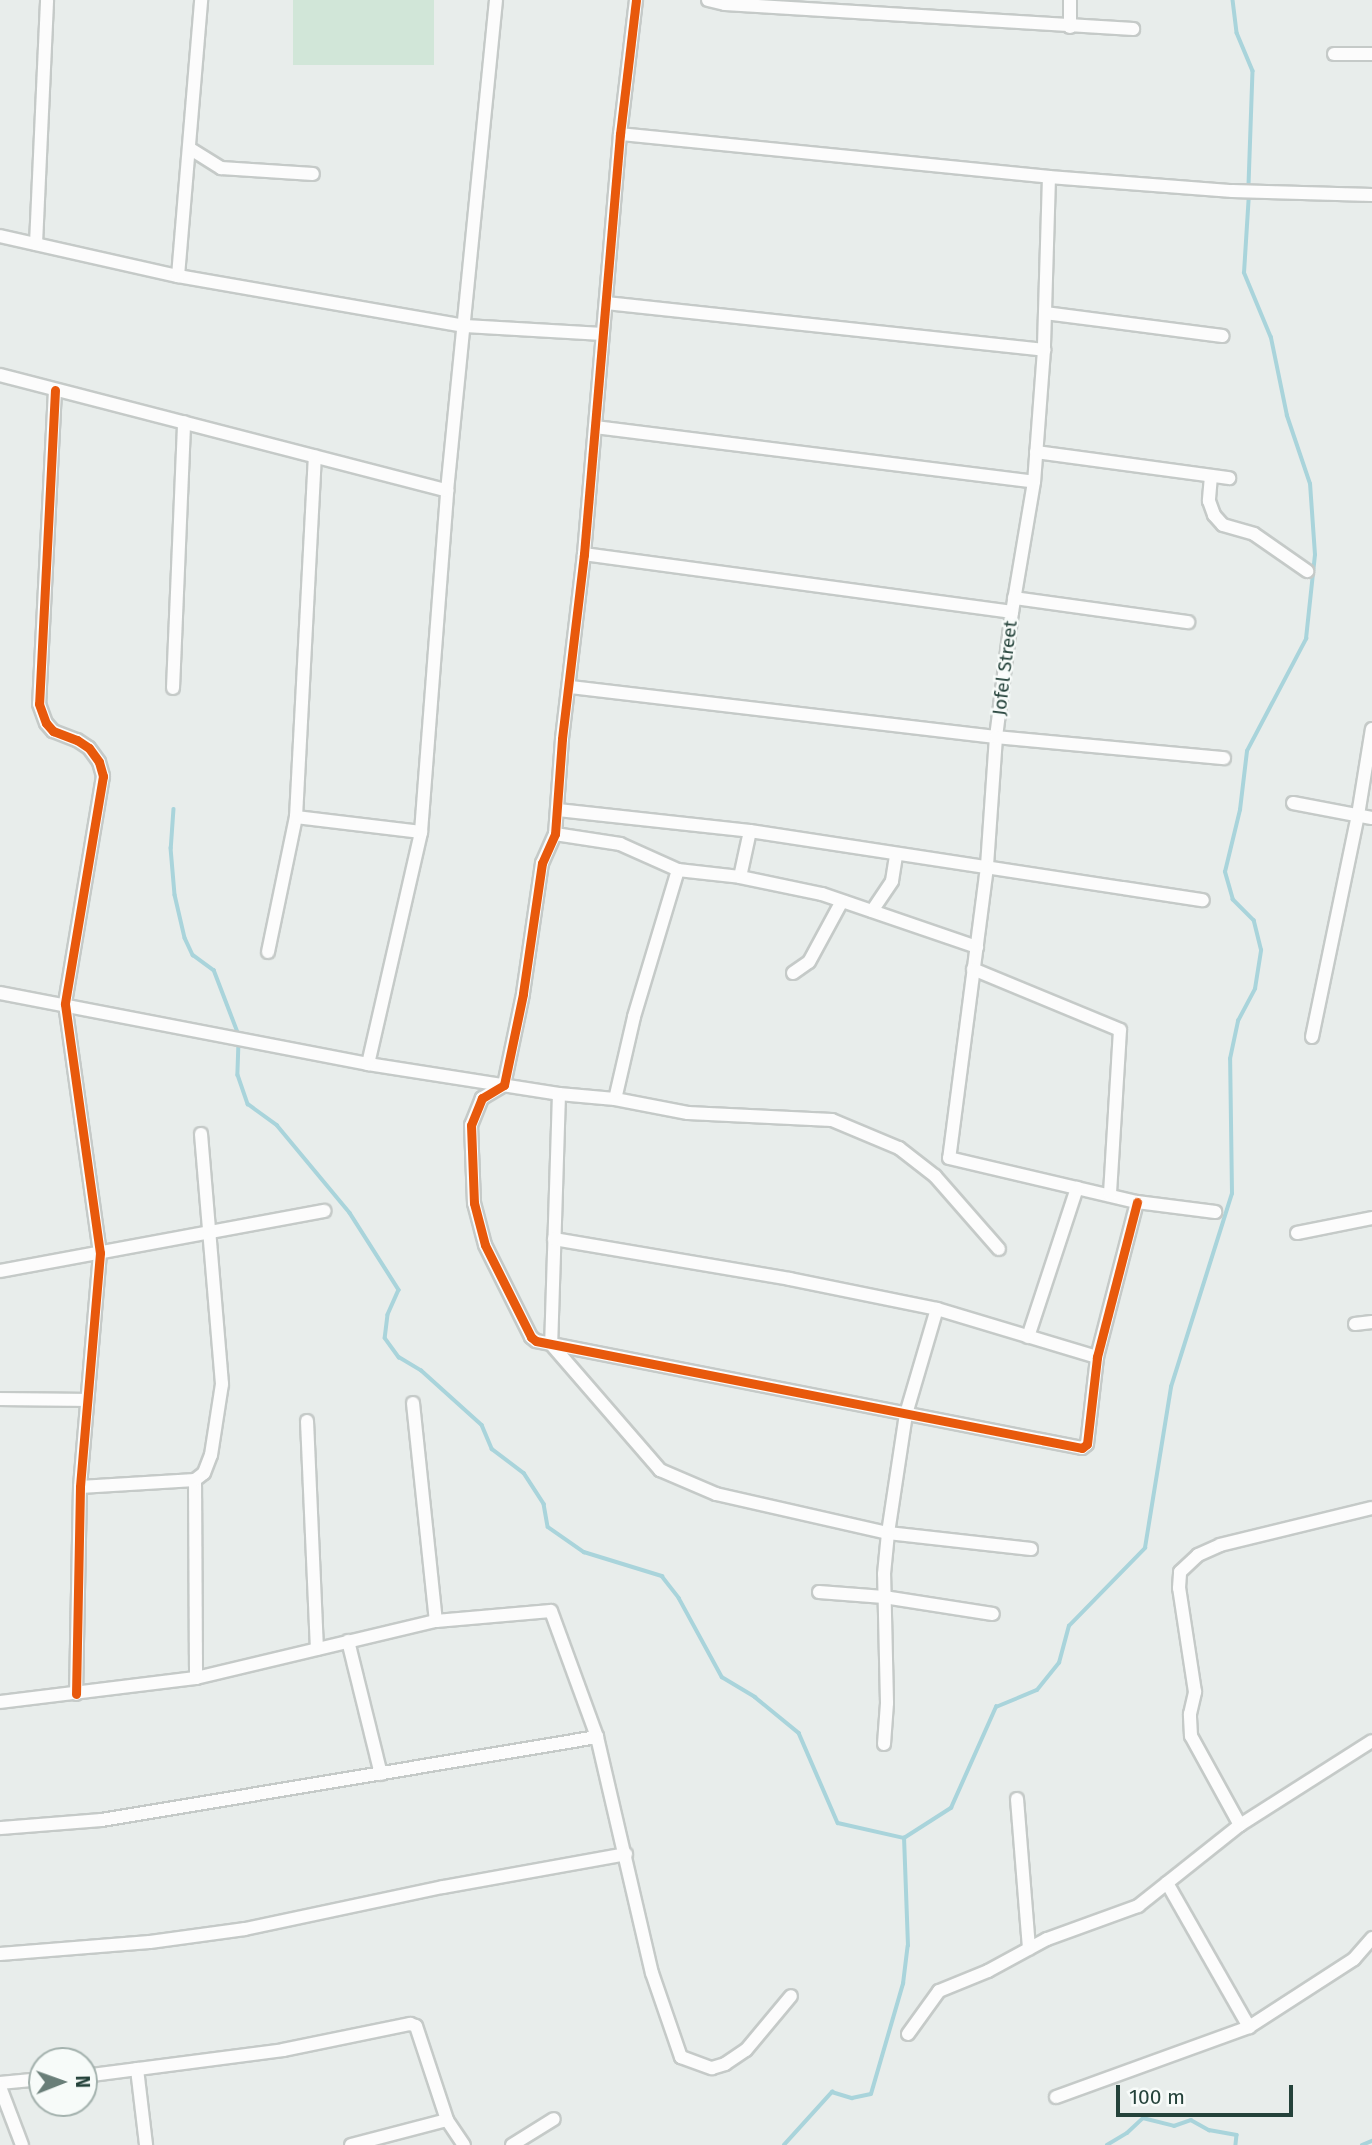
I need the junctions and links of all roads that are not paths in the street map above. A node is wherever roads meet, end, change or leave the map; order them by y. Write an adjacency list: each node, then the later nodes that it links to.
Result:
1 (47, 0): 18 (street)
2 (201, 0): 13 (street)
3 (496, 0): 22 (street)
4 (636, 0): 12 (street)
5 (708, 0): 7 (street)
6 (1070, 0): 8 (street)
7 (725, 2): 8 (street)
8 (1070, 27): 9 (street)
9 (1133, 29)
10 (1334, 54): 11 (street)
11 (1372, 54)
12 (620, 134): 15 (street); 20 (street)
13 (189, 148): 14 (street); 19 (street)
14 (313, 174)
15 (1049, 177): 16 (street); 21 (street, Jofel Street)
16 (1372, 195)
17 (0, 236): 18 (street)
18 (36, 244): 19 (street)
19 (178, 276): 22 (street)
20 (606, 303): 23 (street); 25 (street)
21 (1045, 313): 24 (street); 25 (street, Jofel Street)
22 (465, 326): 23 (street); 35 (street)
23 (603, 334): 29 (street)
24 (1223, 335)
25 (1044, 350): 30 (street, Jofel Street)
26 (0, 375): 27 (street)
27 (55, 390): 28 (street); 66 (street)
28 (184, 422): 31 (street); 42 (street)
29 (595, 427): 34 (street); 36 (street)
30 (1036, 452): 32 (street); 34 (street, Jofel Street)
31 (315, 457): 35 (street); 49 (street)
32 (1211, 476): 33 (street); 37 (street)
33 (1229, 478)
34 (1034, 482): 38 (street, Jofel Street)
35 (447, 491): 52 (street)
36 (584, 554): 39 (street); 41 (street)
37 (1307, 571)
38 (1014, 598): 39 (street, Jofel Street); 40 (street)
39 (1012, 612): 44 (street, Jofel Street)
40 (1188, 622)
41 (570, 687): 44 (street); 47 (street)
42 (173, 688)
43 (1372, 729): 48 (street)
44 (996, 737): 45 (street); 55 (street, Jofel Street)
45 (1224, 758)
46 (1293, 803): 48 (street)
47 (558, 810): 51 (street); 53 (street)
48 (1358, 815): 50 (street); 67 (street)
49 (296, 817): 52 (street); 62 (street)
50 (1372, 818)
51 (750, 831): 54 (street); 57 (street)
52 (421, 832): 68 (street)
53 (555, 834): 56 (street); 69 (street)
54 (897, 855): 55 (street); 60 (street)
55 (987, 867): 58 (street); 61 (street, Jofel Street)
56 (678, 870): 57 (street); 71 (street)
57 (740, 877): 59 (street)
58 (1203, 900)
59 (842, 901): 60 (street); 64 (street)
60 (872, 911): 61 (street)
61 (977, 947): 63 (street, Jofel Street)
62 (268, 952)
63 (973, 969): 73 (street, Jofel Street); 74 (street)
64 (793, 973)
65 (0, 993): 66 (street)
66 (65, 1004): 68 (street); 83 (street)
67 (1312, 1037)
68 (368, 1064): 69 (street)
69 (504, 1085): 70 (street); 89 (street)
70 (559, 1094): 71 (street); 81 (street)
71 (615, 1099): 82 (street)
72 (201, 1134): 79 (street)
73 (1077, 1188): 74 (street); 88 (street)
74 (1110, 1195): 75 (street)
75 (1137, 1202): 77 (street); 90 (street)
76 (324, 1210): 79 (street)
77 (1215, 1212)
78 (1372, 1218): 80 (street)
79 (212, 1232): 83 (street); 96 (street)
80 (1297, 1233)
81 (554, 1239): 85 (street); 89 (street)
82 (999, 1249)
83 (100, 1253): 84 (street); 92 (street)
84 (0, 1271)
85 (937, 1309): 88 (street); 94 (street)
86 (1372, 1322): 87 (street)
87 (1355, 1324)
88 (1028, 1337): 90 (street)
89 (551, 1344): 94 (street); 99 (street)
90 (1097, 1357): 94 (street)
91 (0, 1399): 92 (street)
92 (86, 1399): 97 (street)
93 (412, 1403): 104 (street)
94 (906, 1414): 99 (street)
95 (307, 1421): 106 (street)
96 (195, 1480): 97 (street); 107 (street)
97 (80, 1487): 108 (street)
98 (1372, 1508): 115 (street)
99 (888, 1533): 100 (street); 102 (street)
100 (1031, 1549)
101 (819, 1592): 102 (street)
102 (884, 1597): 103 (street); 112 (street)
103 (993, 1614)
104 (436, 1621): 105 (street); 110 (street)
105 (348, 1641): 106 (street); 113 (street)
106 (317, 1649): 107 (street)
107 (196, 1678): 108 (street)
108 (76, 1695): 109 (street)
109 (0, 1702)
110 (597, 1737): 113 (street); 117 (street)
111 (1372, 1741): 115 (street)
112 (884, 1744)
113 (380, 1774): 116 (street)
114 (1017, 1799): 120 (street)
115 (1240, 1825): 118 (street)
116 (0, 1828)
117 (626, 1854): 121 (street); 122 (street)
118 (1167, 1883): 120 (street); 123 (street)
119 (1372, 1938): 123 (street)
120 (1029, 1949): 124 (street)
121 (0, 1954)
122 (791, 1996)
123 (1249, 2027): 129 (street)
124 (908, 2034)
125 (137, 2069): 126 (street); 131 (street); 133 (street)
126 (98, 2074)
127 (28, 2082): 128 (street)
128 (0, 2085): 132 (street)
129 (1056, 2096)
130 (554, 2119): 136 (street)
131 (447, 2120): 134 (street); 135 (street)
132 (22, 2145)
133 (146, 2145)
134 (351, 2145)
135 (464, 2145)
136 (512, 2145)

